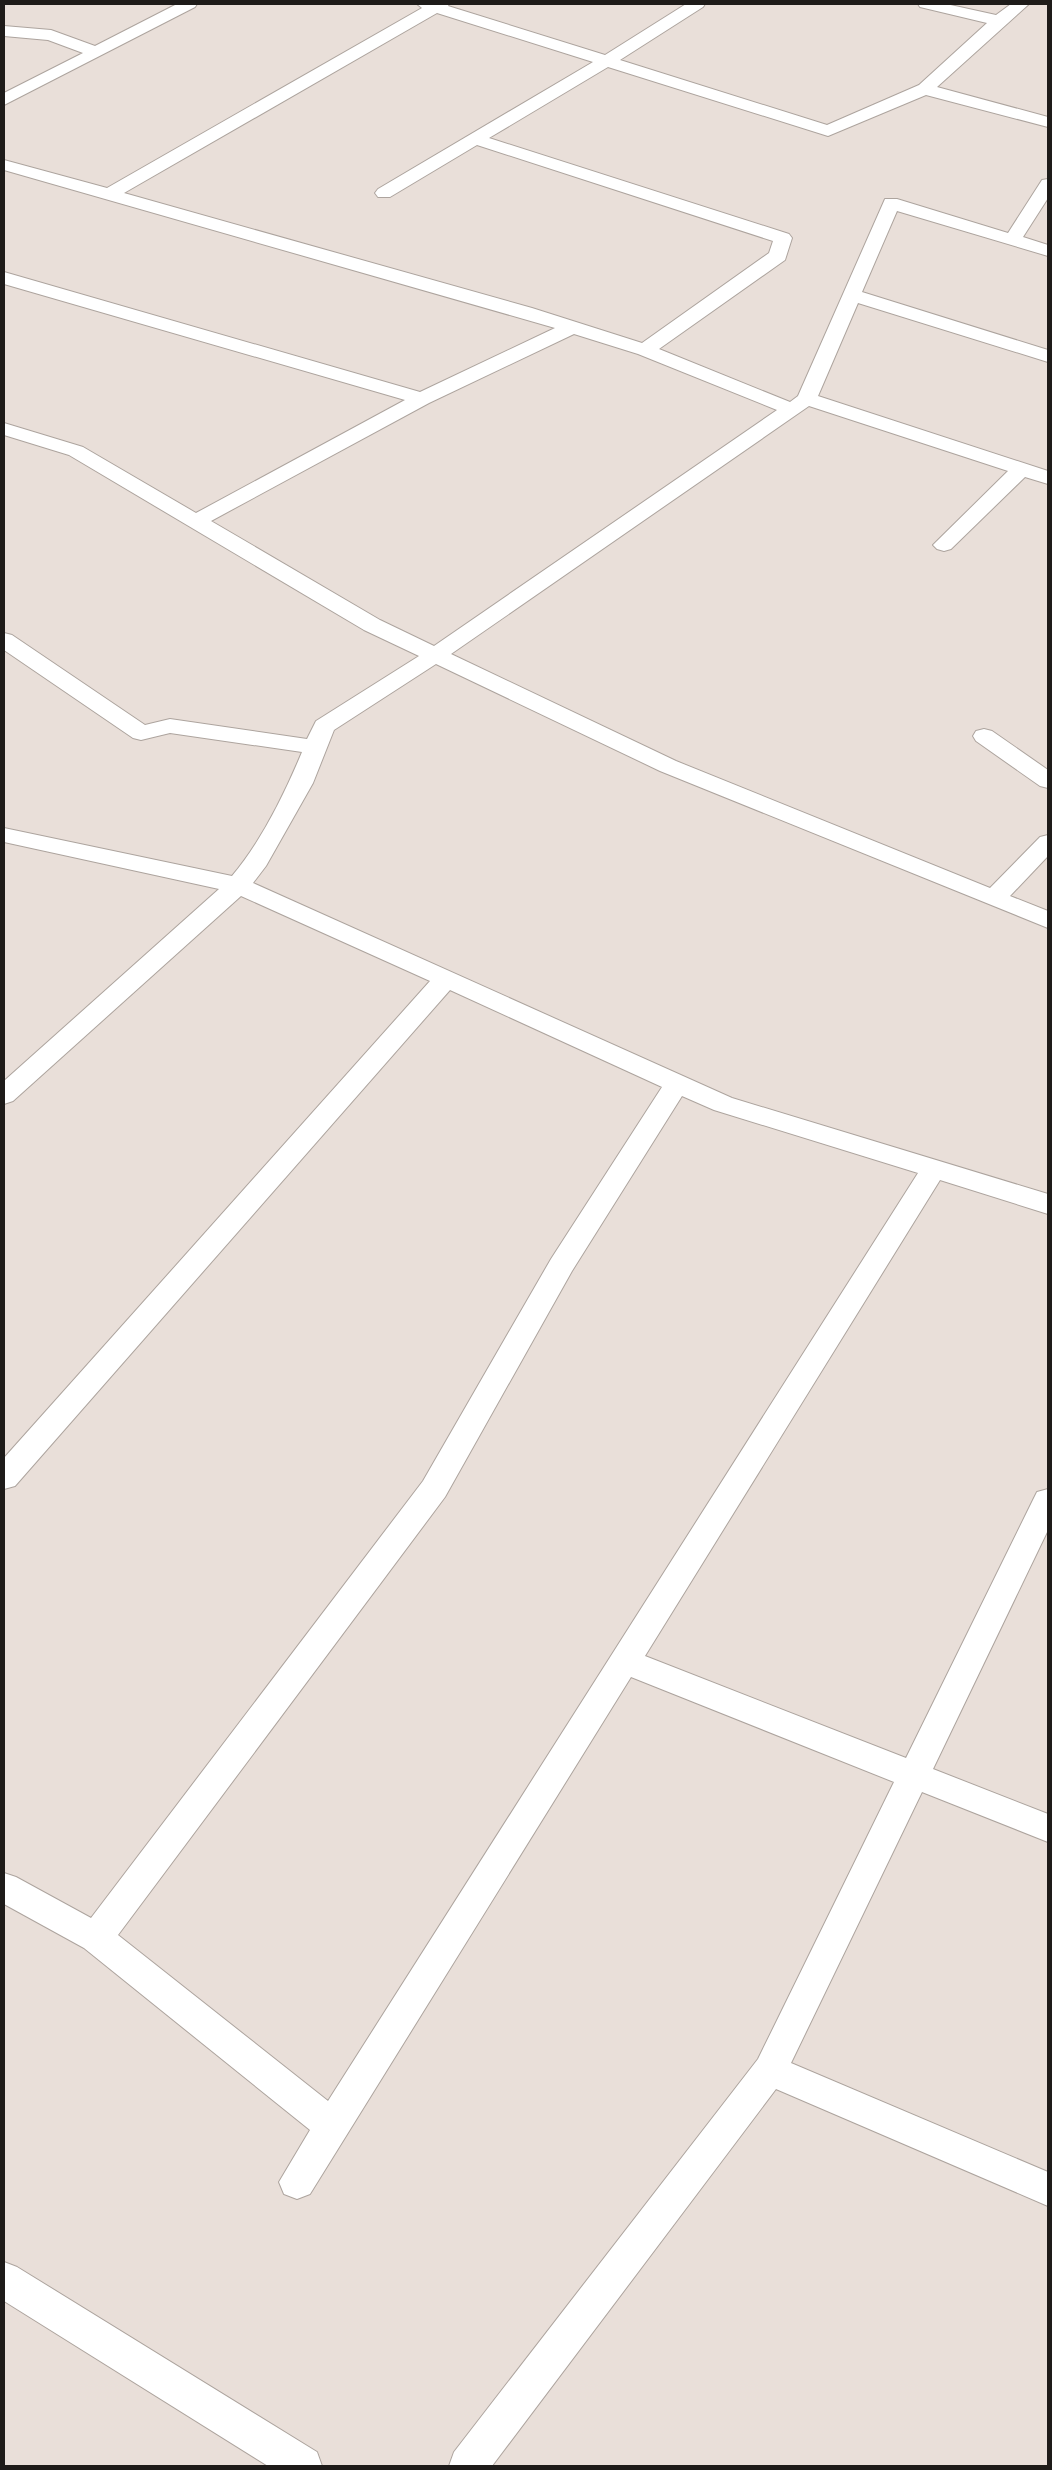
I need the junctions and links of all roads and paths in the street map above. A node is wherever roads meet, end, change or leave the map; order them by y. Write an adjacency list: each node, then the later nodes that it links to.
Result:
1 (189, 4): 8 (street)
2 (697, 4): 9 (street)
3 (926, 4): 6 (street)
4 (1021, 4): 6 (street)
5 (434, 5): 9 (street); 17 (street)
6 (999, 21): 10 (street)
7 (4, 31): 8 (street)
8 (96, 52): 11 (street)
9 (607, 61): 10 (street); 13 (street)
10 (924, 89): 12 (street)
11 (4, 100)
12 (1048, 122)
13 (475, 139): 16 (street); 23 (street)
14 (4, 165): 17 (street)
15 (1048, 184): 18 (street)
16 (384, 193)
17 (108, 194): 22 (street)
18 (1012, 240): 19 (street); 21 (street)
19 (1048, 251)
20 (4, 278): 25 (street)
21 (851, 295): 24 (street); 26 (street)
22 (572, 327): 23 (street); 25 (street)
23 (645, 350): 26 (street)
24 (1048, 356)
25 (422, 399): 30 (street)
26 (800, 404): 28 (street); 33 (street)
27 (4, 429): 30 (street)
28 (1022, 469): 29 (street); 31 (street)
29 (1048, 478)
30 (196, 521): 33 (street)
31 (944, 544)
32 (4, 640): 35 (street)
33 (435, 655): 35 (street); 40 (street)
34 (984, 736): 36 (street)
35 (315, 747): 39 (street)
36 (1048, 780)
37 (4, 835): 39 (street)
38 (1048, 842): 40 (street)
39 (238, 885): 42 (street); 44 (street)
40 (994, 898): 41 (street)
41 (1048, 920)
42 (446, 979): 43 (street); 47 (street)
43 (677, 1083): 45 (street); 53 (street)
44 (4, 1095)
45 (934, 1169): 46 (street); 49 (street)
46 (1048, 1204)
47 (4, 1478)
48 (1048, 1500): 50 (street)
49 (624, 1661): 50 (street); 55 (street)
50 (914, 1774): 51 (street); 54 (street)
51 (1048, 1828)
52 (4, 1887): 53 (street)
53 (96, 1938): 55 (street)
54 (770, 2070): 57 (street); 60 (street)
55 (332, 2126): 56 (street)
56 (296, 2182)
57 (1048, 2189)
58 (4, 2280): 59 (street)
59 (303, 2466)
60 (468, 2466)

